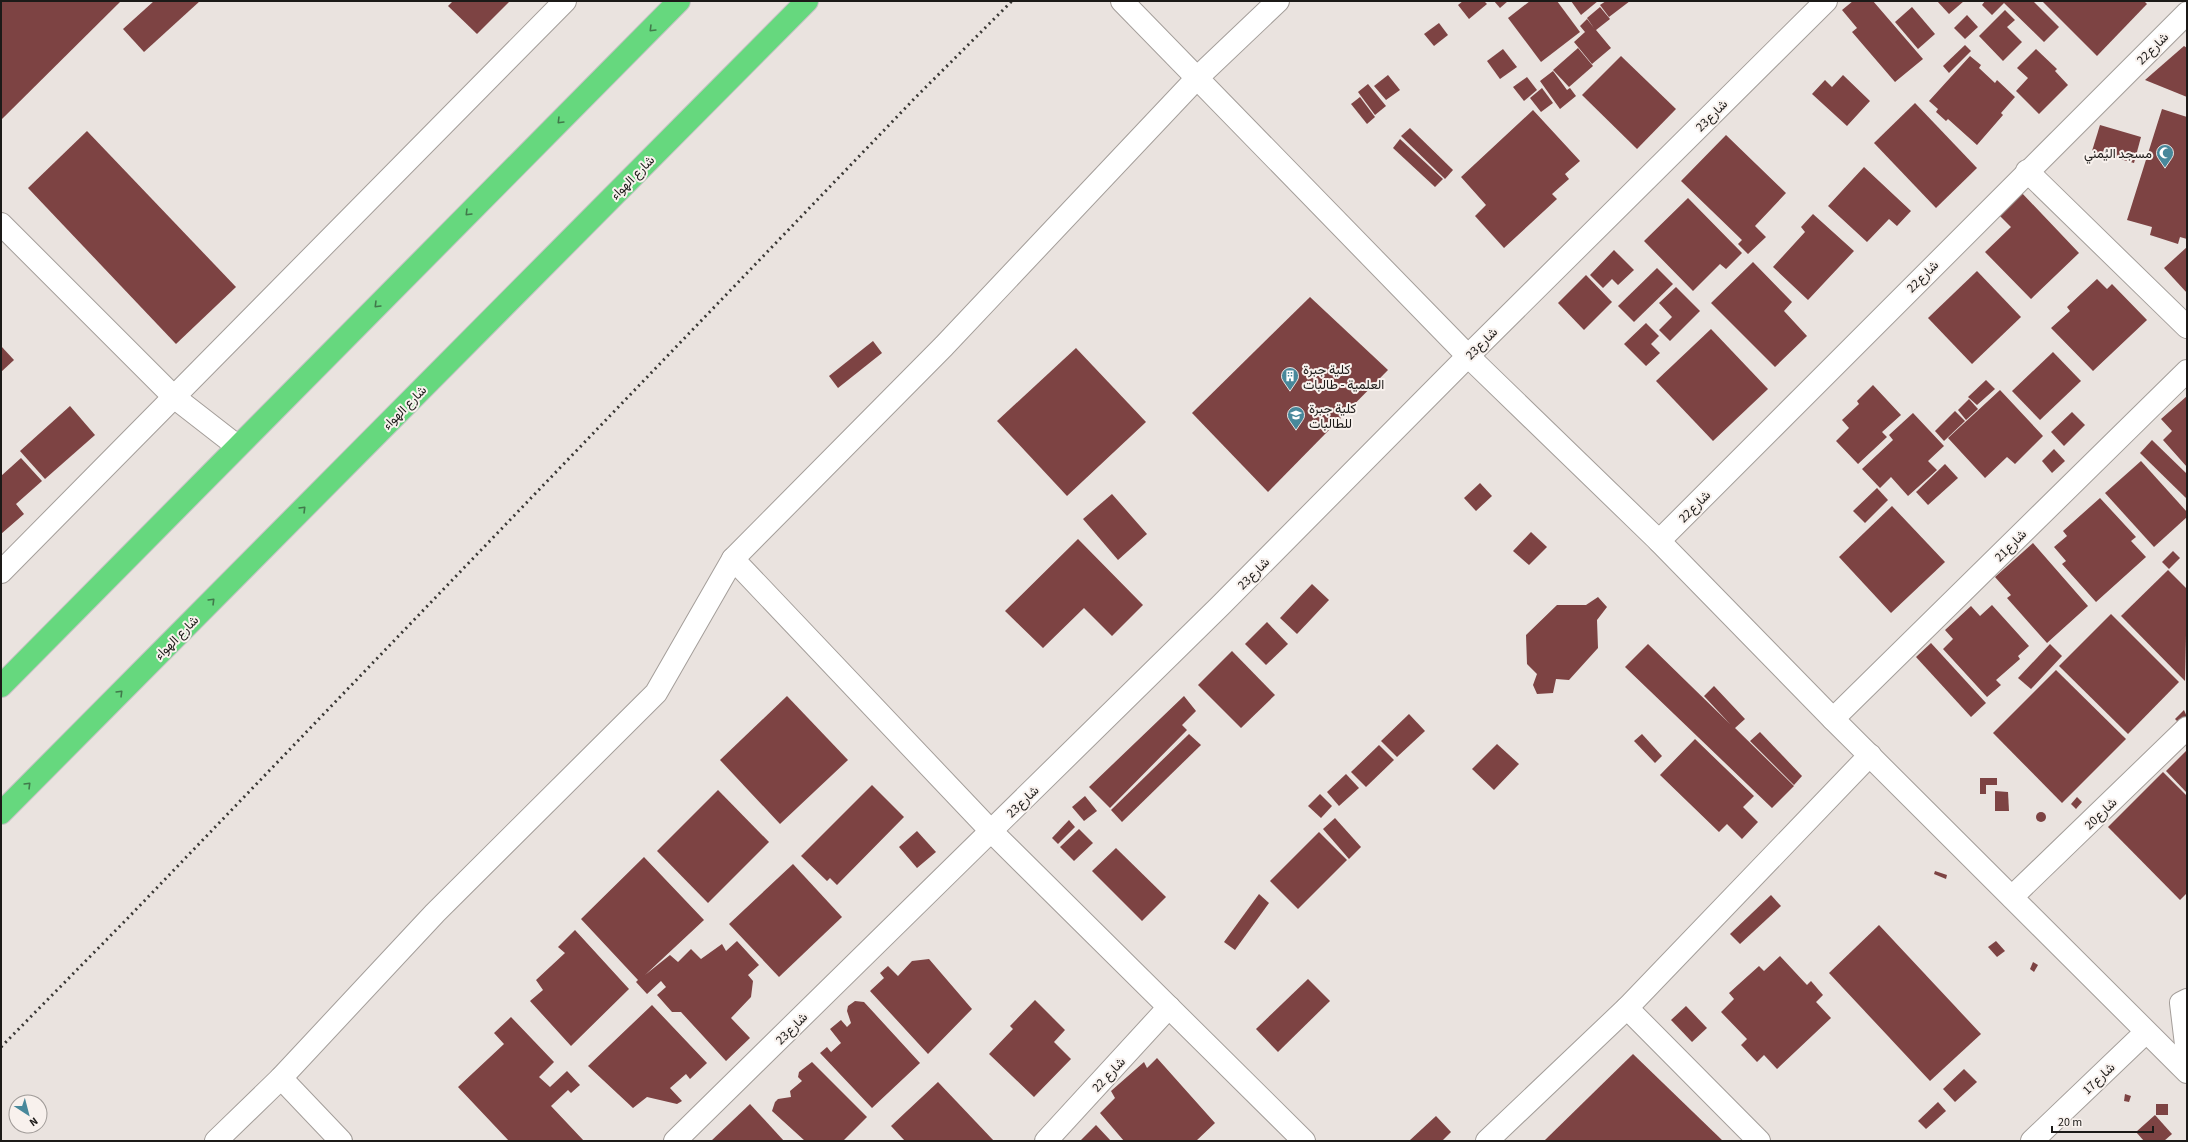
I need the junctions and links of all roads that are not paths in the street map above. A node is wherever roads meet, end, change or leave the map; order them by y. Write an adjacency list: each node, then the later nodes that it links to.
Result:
1 (565, 1): 16 (street)
2 (807, 1): 25 (highway, شارع الهواء, one-way to 2)
3 (1122, 1): 10 (street)
4 (1278, 1): 10 (street)
5 (1826, 1): 14 (street, شارع23)
6 (2182, 1): 8 (street)
7 (670, 4): 17 (highway, one-way to 17)
8 (2187, 6)
9 (2187, 13): 11 (street, شارع22)
10 (1197, 78): 14 (street); 19 (street)
11 (2027, 171): 13 (street); 18 (street, شارع22)
12 (1, 224): 16 (street)
13 (2187, 327)
14 (1468, 356): 18 (street); 26 (street, شارع23)
15 (2187, 370): 22 (street, شارع21)
16 (174, 397): 17 (street); 20 (street)
17 (237, 446): 21 (highway)
18 (1659, 541): 22 (street)
19 (733, 559): 26 (street); 34 (street)
20 (1, 572)
21 (1, 686)
22 (1834, 719): 24 (street)
23 (2187, 728): 27 (street, شارع20)
24 (1870, 755): 27 (street); 30 (street)
25 (1, 813)
26 (992, 831): 29 (street); 37 (street, شارع23)
27 (2012, 897): 31 (street)
28 (2187, 1000): 32 (street)
29 (1169, 1007): 38 (street, شارع 22); 39 (street)
30 (1627, 1008): 40 (street); 41 (street)
31 (2146, 1032): 33 (street); 42 (street, شارع17)
32 (2187, 1053)
33 (2187, 1072)
34 (281, 1078): 35 (street); 36 (street)
35 (216, 1141)
36 (341, 1141)
37 (675, 1141)
38 (1046, 1141)
39 (1304, 1141)
40 (1488, 1141)
41 (1759, 1141)
42 (2032, 1141)

